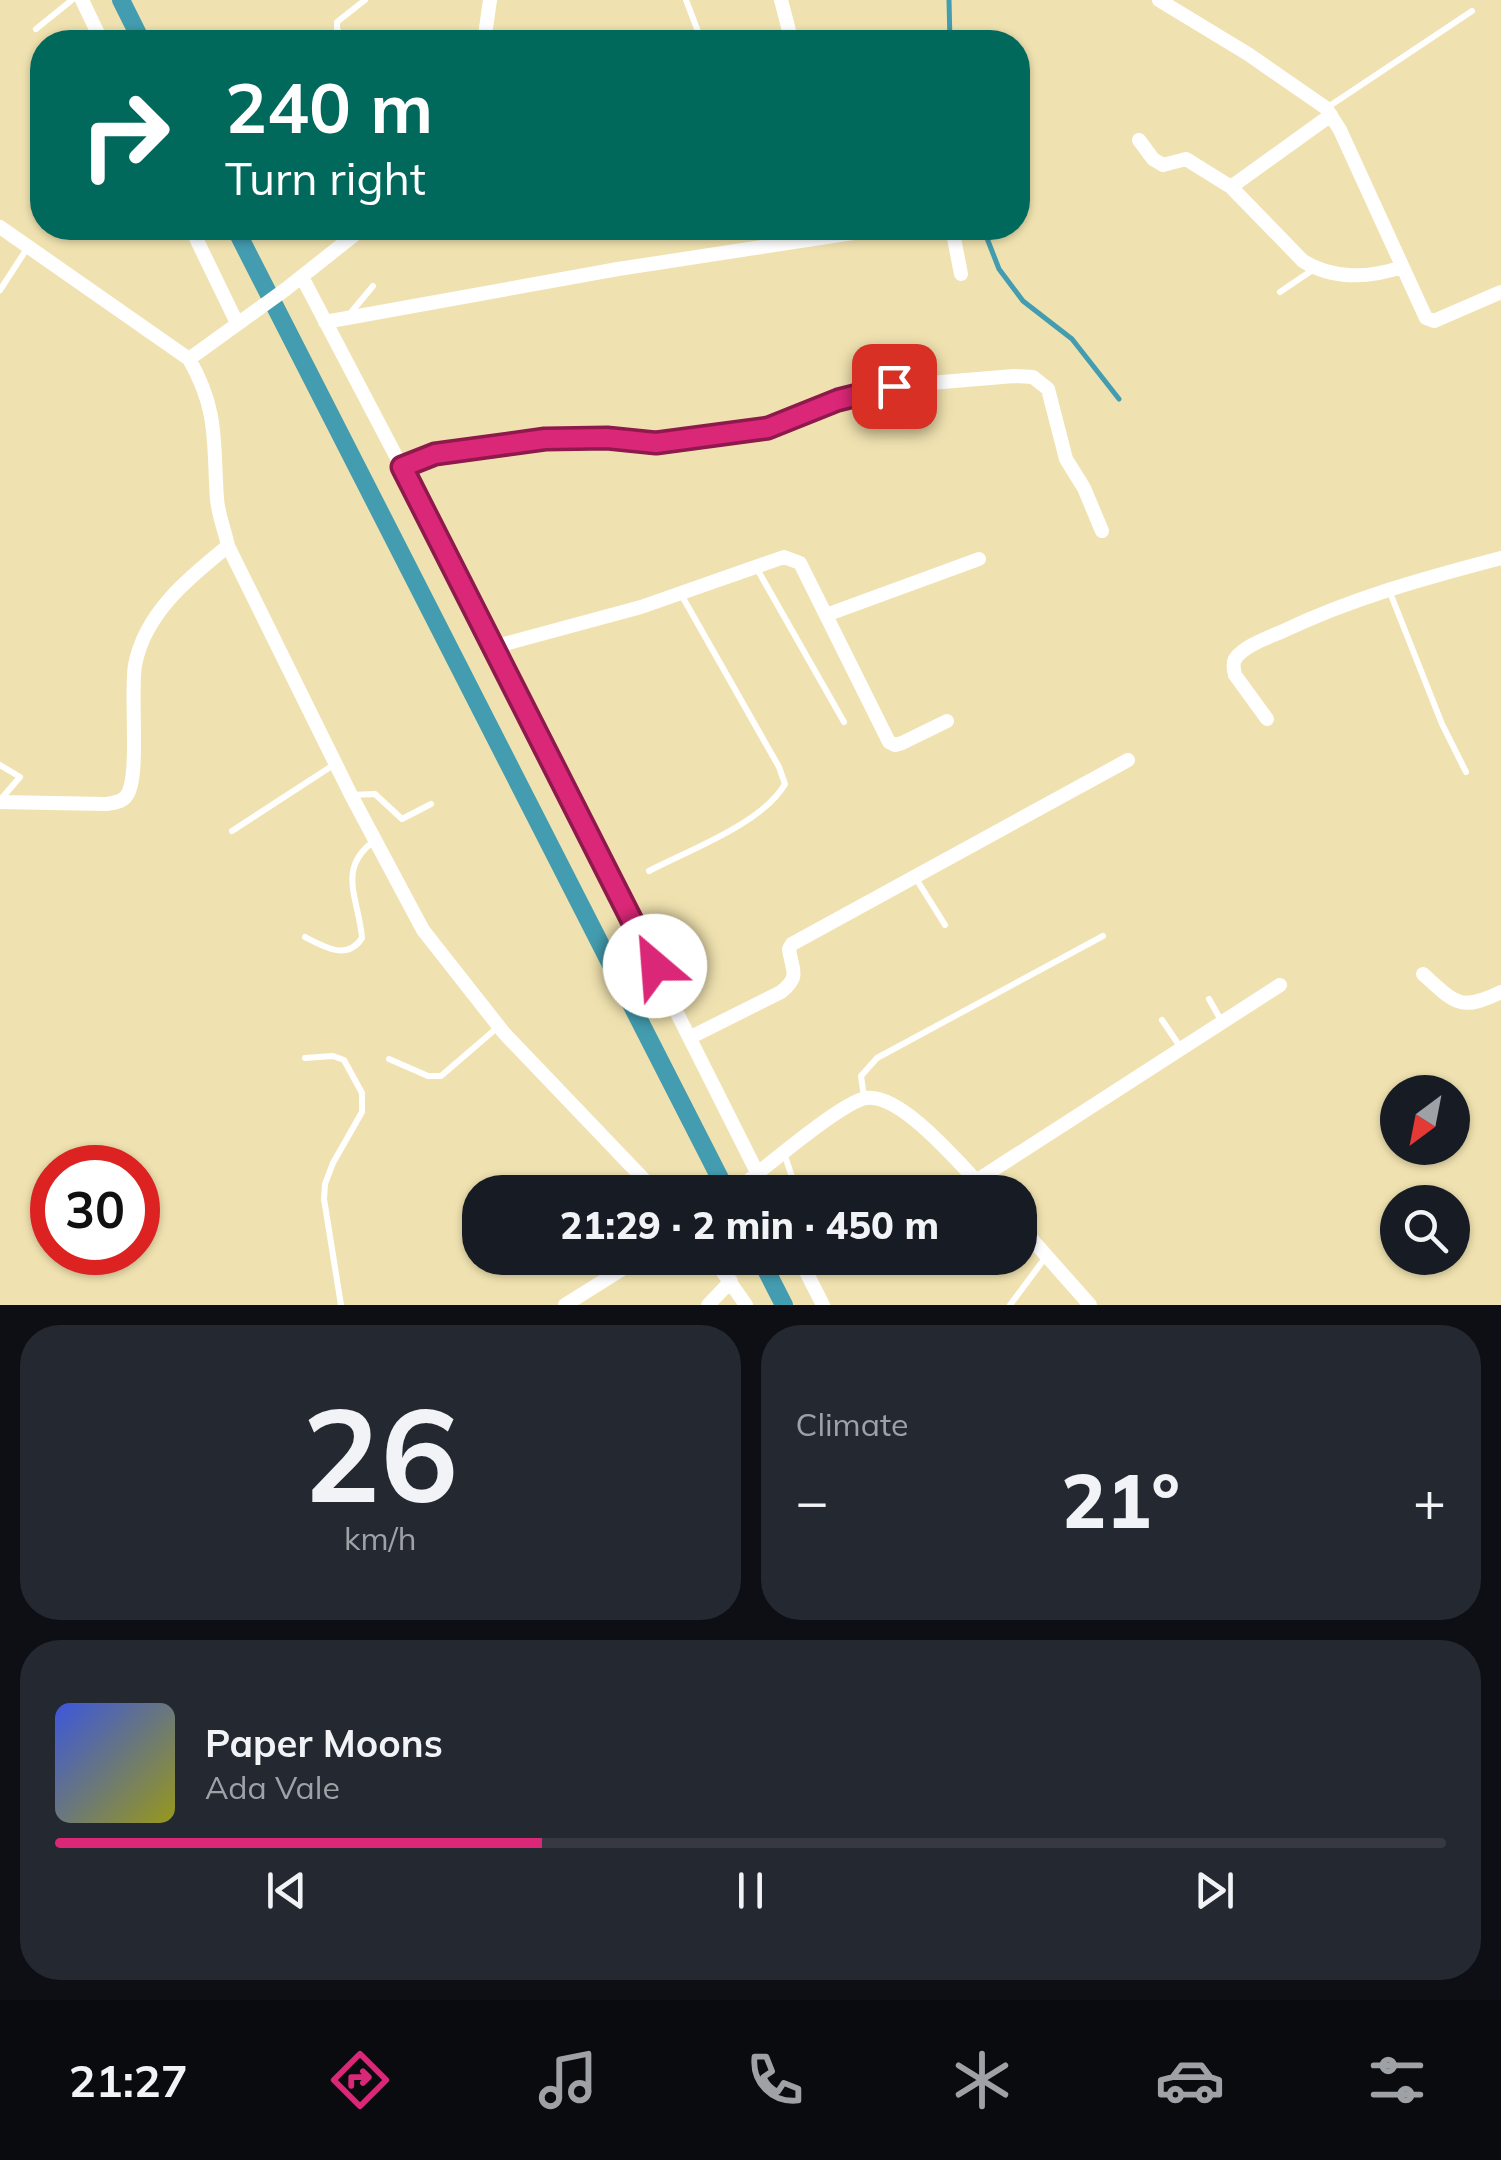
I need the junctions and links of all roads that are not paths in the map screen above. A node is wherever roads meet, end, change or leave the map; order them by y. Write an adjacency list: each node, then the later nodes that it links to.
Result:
1 (72, 0): 9 (lane)
2 (82, 0): 10 (street)
3 (366, 0): 11 (lane)
4 (490, 0): 12 (street)
5 (686, 0): 13 (lane)
6 (781, 0): 14 (street)
7 (1159, 0): 15 (street)
8 (1472, 11): 15 (lane)
9 (36, 29)
10 (96, 30)
11 (337, 30)
12 (486, 30)
13 (697, 30)
14 (789, 30)
15 (1329, 112): 17 (street); 24 (street)
16 (1139, 140): 17 (street)
17 (1231, 186): 25 (street)
18 (0, 227): 23 (street)
19 (197, 240): 33 (street)
20 (348, 240): 27 (street)
21 (788, 240): 32 (street)
22 (954, 240): 26 (street)
23 (28, 246): 29 (lane); 35 (street)
24 (1402, 267): 25 (street); 31 (street)
25 (1316, 269): 30 (lane)
26 (961, 274)
27 (302, 277): 33 (street); 34 (street)
28 (373, 286): 32 (lane)
29 (0, 290)
30 (1280, 292)
31 (1501, 292)
32 (347, 318): 34 (street)
33 (244, 319): 35 (street)
34 (325, 322): 36 (street)
35 (189, 359): 38 (street)
36 (402, 467): 37 (street); 45 (street)
37 (1102, 531)
38 (228, 546): 50 (street); 54 (street)
39 (1501, 558): 42 (street)
40 (979, 560): 44 (street)
41 (756, 567): 43 (street); 44 (street); 48 (lane)
42 (1389, 588): 46 (street); 52 (lane)
43 (680, 593): 45 (street); 58 (lane)
44 (826, 615): 47 (street)
45 (494, 647): 70 (street)
46 (1267, 719)
47 (947, 721)
48 (844, 722)
49 (1128, 760): 59 (street)
50 (335, 764): 53 (street); 56 (lane)
51 (0, 766): 54 (lane)
52 (1466, 772)
53 (351, 796): 55 (lane); 57 (street)
54 (0, 801)
55 (431, 804)
56 (232, 831)
57 (374, 841): 62 (lane); 69 (street)
58 (648, 871)
59 (915, 877): 60 (lane); 70 (street)
60 (945, 925)
61 (1103, 936): 74 (lane)
62 (305, 937)
63 (1423, 974): 65 (street)
64 (1280, 985): 68 (street)
65 (1501, 992)
66 (1209, 999): 68 (lane)
67 (1162, 1020): 71 (lane)
68 (1222, 1022): 71 (street)
69 (498, 1027): 73 (lane); 77 (street)
70 (691, 1037): 76 (street)
71 (1182, 1048): 80 (street)
72 (305, 1058): 87 (lane)
73 (389, 1059)
74 (864, 1097): 75 (street); 79 (street)
75 (784, 1154): 76 (street); 78 (lane)
76 (758, 1174)
77 (640, 1175)
78 (791, 1175)
79 (970, 1175)
80 (985, 1175)
81 (1037, 1245): 82 (street)
82 (1047, 1256): 92 (lane); 93 (street)
83 (613, 1275): 88 (street)
84 (726, 1275): 86 (street)
85 (808, 1275): 91 (street)
86 (731, 1282): 89 (street); 90 (street)
87 (341, 1305)
88 (565, 1305)
89 (708, 1305)
90 (746, 1305)
91 (823, 1305)
92 (1010, 1305)
93 (1090, 1305)

